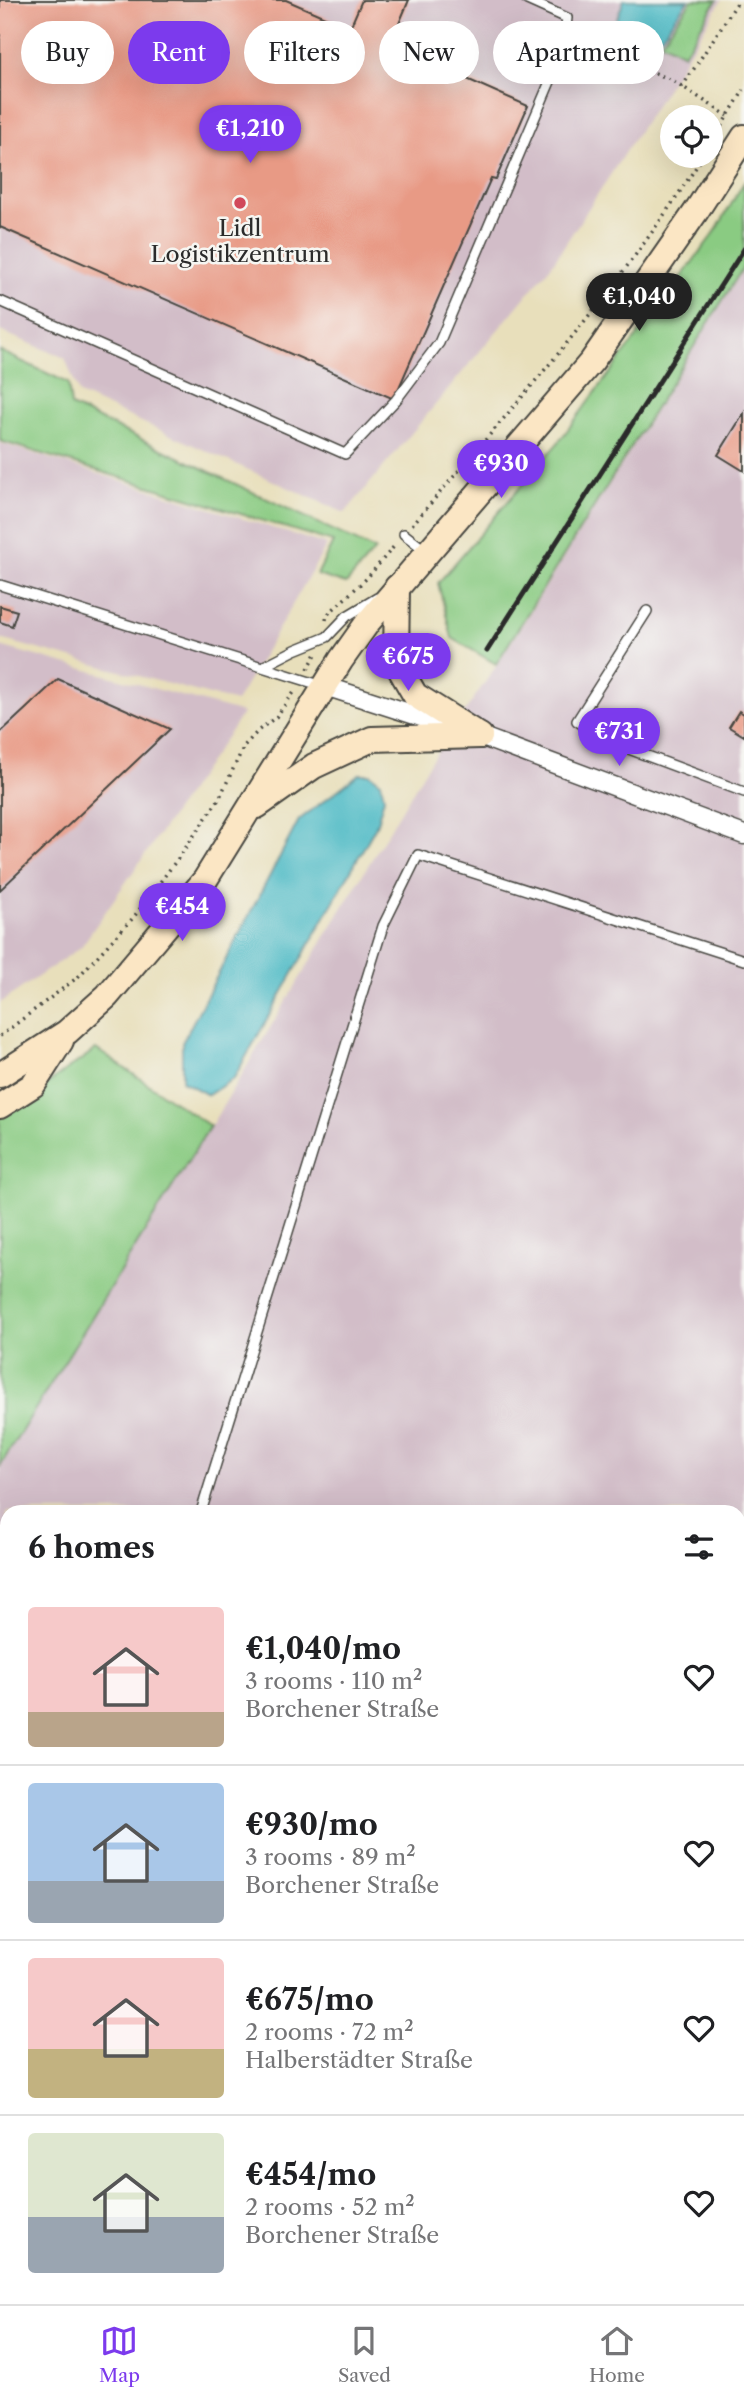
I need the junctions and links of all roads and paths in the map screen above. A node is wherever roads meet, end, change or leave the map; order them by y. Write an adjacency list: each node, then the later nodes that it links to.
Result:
1 (527, 0): 3 (lane)
2 (739, 0): 6 (path)
3 (567, 21)
4 (664, 77): 6 (path)
5 (549, 84): 11 (lane)
6 (682, 87): 8 (path)
7 (744, 90): 8 (path)
8 (728, 116): 9 (path)
9 (723, 124)
10 (744, 137): 13 (main road)
11 (0, 301)
12 (404, 534): 13 (lane)
13 (427, 552): 15 (main road)
14 (0, 585): 17 (lane)
15 (397, 587): 17 (lane); 18 (main road); 19 (main road)
16 (647, 611): 20 (lane)
17 (264, 666): 18 (lane)
18 (325, 686): 19 (street); 21 (main road)
19 (480, 736): 21 (main road); 22 (street)
20 (744, 792)
21 (248, 812): 24 (main road)
22 (744, 835)
23 (744, 960): 27 (lane)
24 (66, 1032): 25 (main road); 26 (main road)
25 (0, 1075)
26 (0, 1106)
27 (203, 1505)

